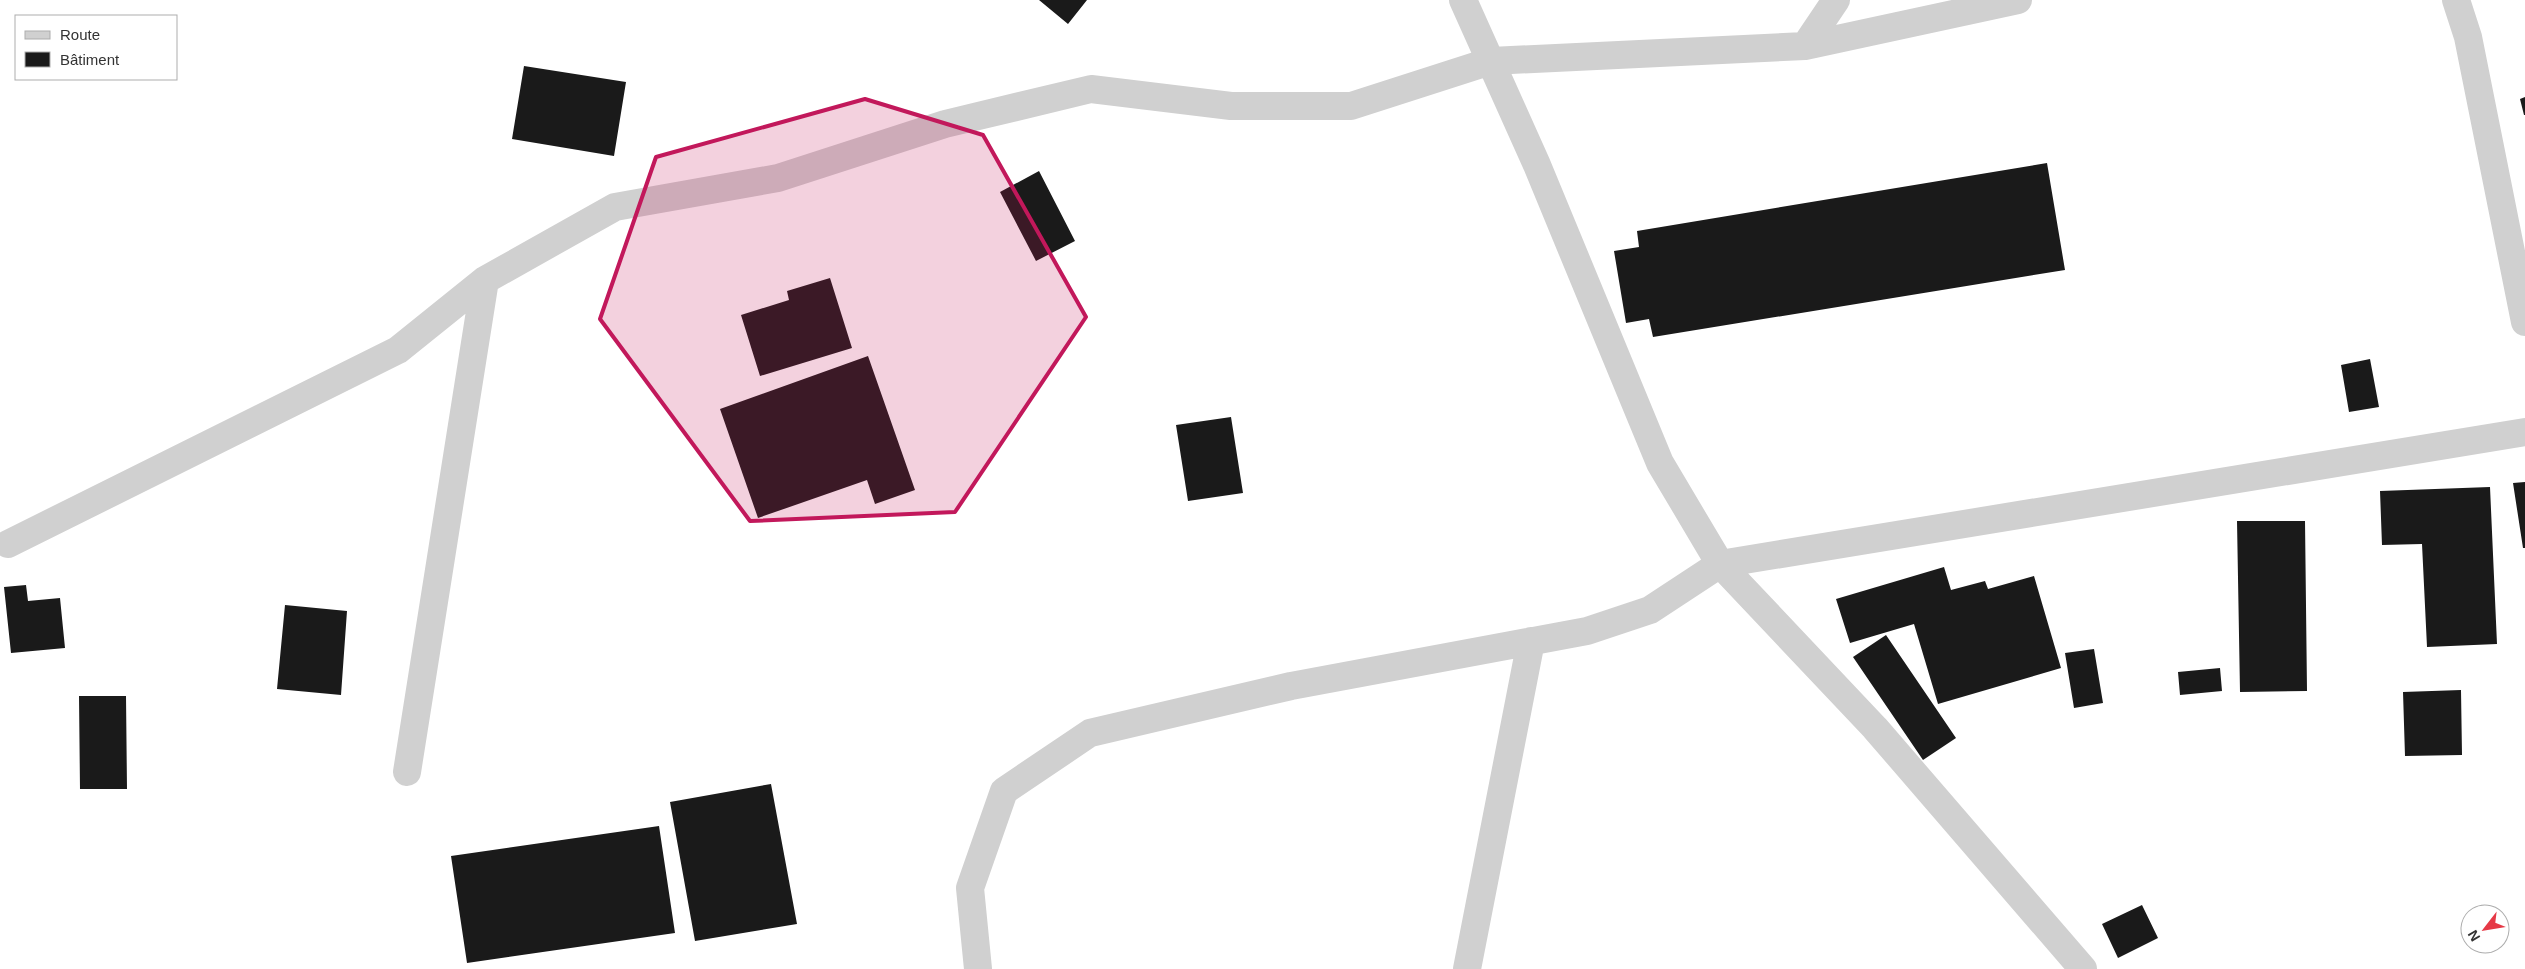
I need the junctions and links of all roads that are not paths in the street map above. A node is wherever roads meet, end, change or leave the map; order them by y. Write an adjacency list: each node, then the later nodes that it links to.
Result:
1 (1463, 0): 6 (street)
2 (1836, 0): 5 (street)
3 (2018, 0): 5 (street)
4 (2456, 0): 8 (street)
5 (1806, 46): 6 (street)
6 (1491, 61): 7 (street); 11 (street)
7 (485, 280): 10 (street); 13 (street)
8 (2525, 322)
9 (2525, 432): 11 (street)
10 (8, 544)
11 (1720, 564): 12 (street); 16 (street)
12 (1531, 641): 14 (street); 15 (street)
13 (407, 772)
14 (978, 969)
15 (1468, 969)
16 (2083, 969)

